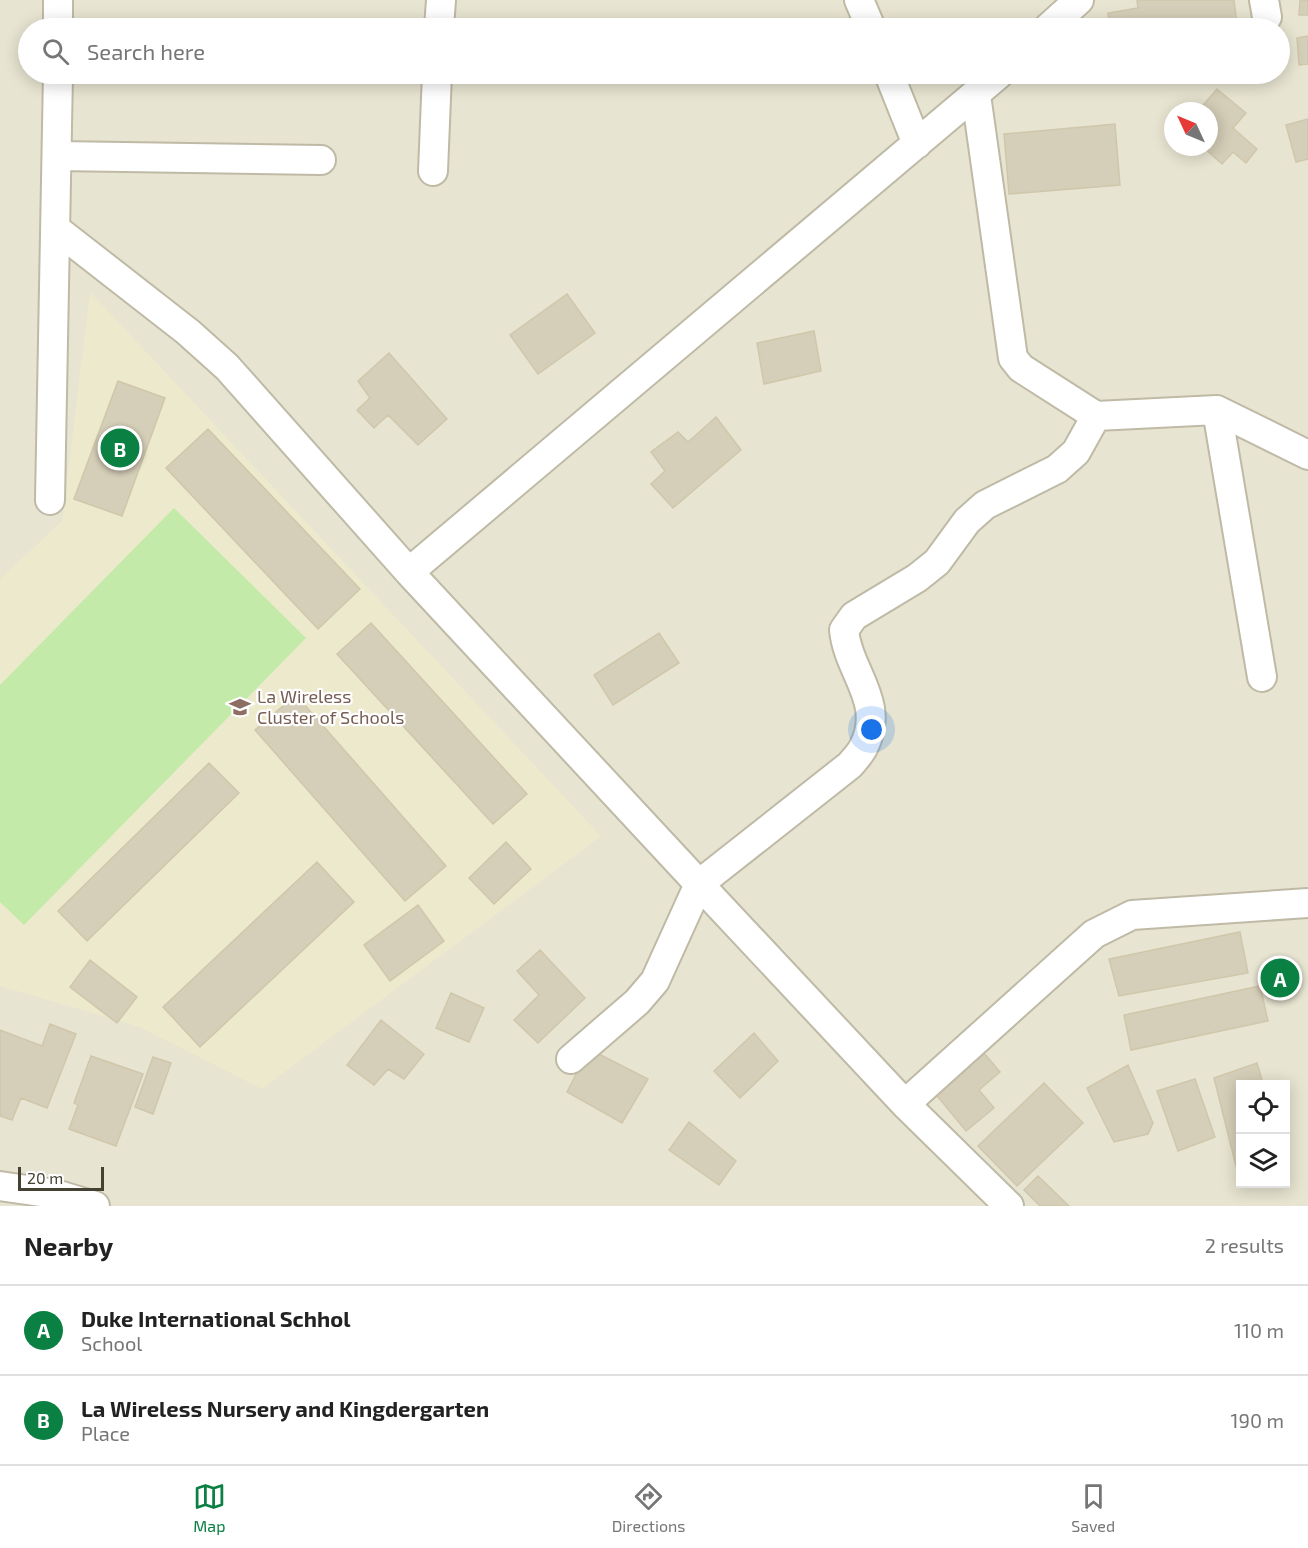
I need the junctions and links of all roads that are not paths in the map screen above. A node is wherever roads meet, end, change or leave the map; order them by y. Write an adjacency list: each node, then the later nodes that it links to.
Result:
1 (58, 0): 5 (street)
2 (441, 0): 6 (street)
3 (859, 0): 7 (street)
4 (1079, 0): 8 (street)
5 (58, 18)
6 (440, 18)
7 (867, 18)
8 (1059, 18)
9 (58, 84): 15 (street)
10 (437, 84): 17 (street)
11 (893, 84): 14 (street)
12 (988, 84): 13 (street)
13 (976, 95): 14 (street); 20 (street)
14 (917, 144): 23 (street)
15 (57, 156): 16 (street); 18 (street)
16 (321, 160)
17 (433, 171)
18 (56, 229): 22 (street); 23 (street)
19 (1217, 410): 20 (street); 21 (street); 24 (street)
20 (1096, 416): 25 (street)
21 (1308, 455)
22 (51, 500)
23 (409, 572): 25 (street)
24 (1262, 677)
25 (699, 884): 27 (street); 28 (street)
26 (1308, 903): 28 (street)
27 (571, 1059)
28 (905, 1104): 32 (street)
29 (0, 1186): 30 (street); 31 (street)
30 (30, 1206)
31 (95, 1206)
32 (1009, 1206)

